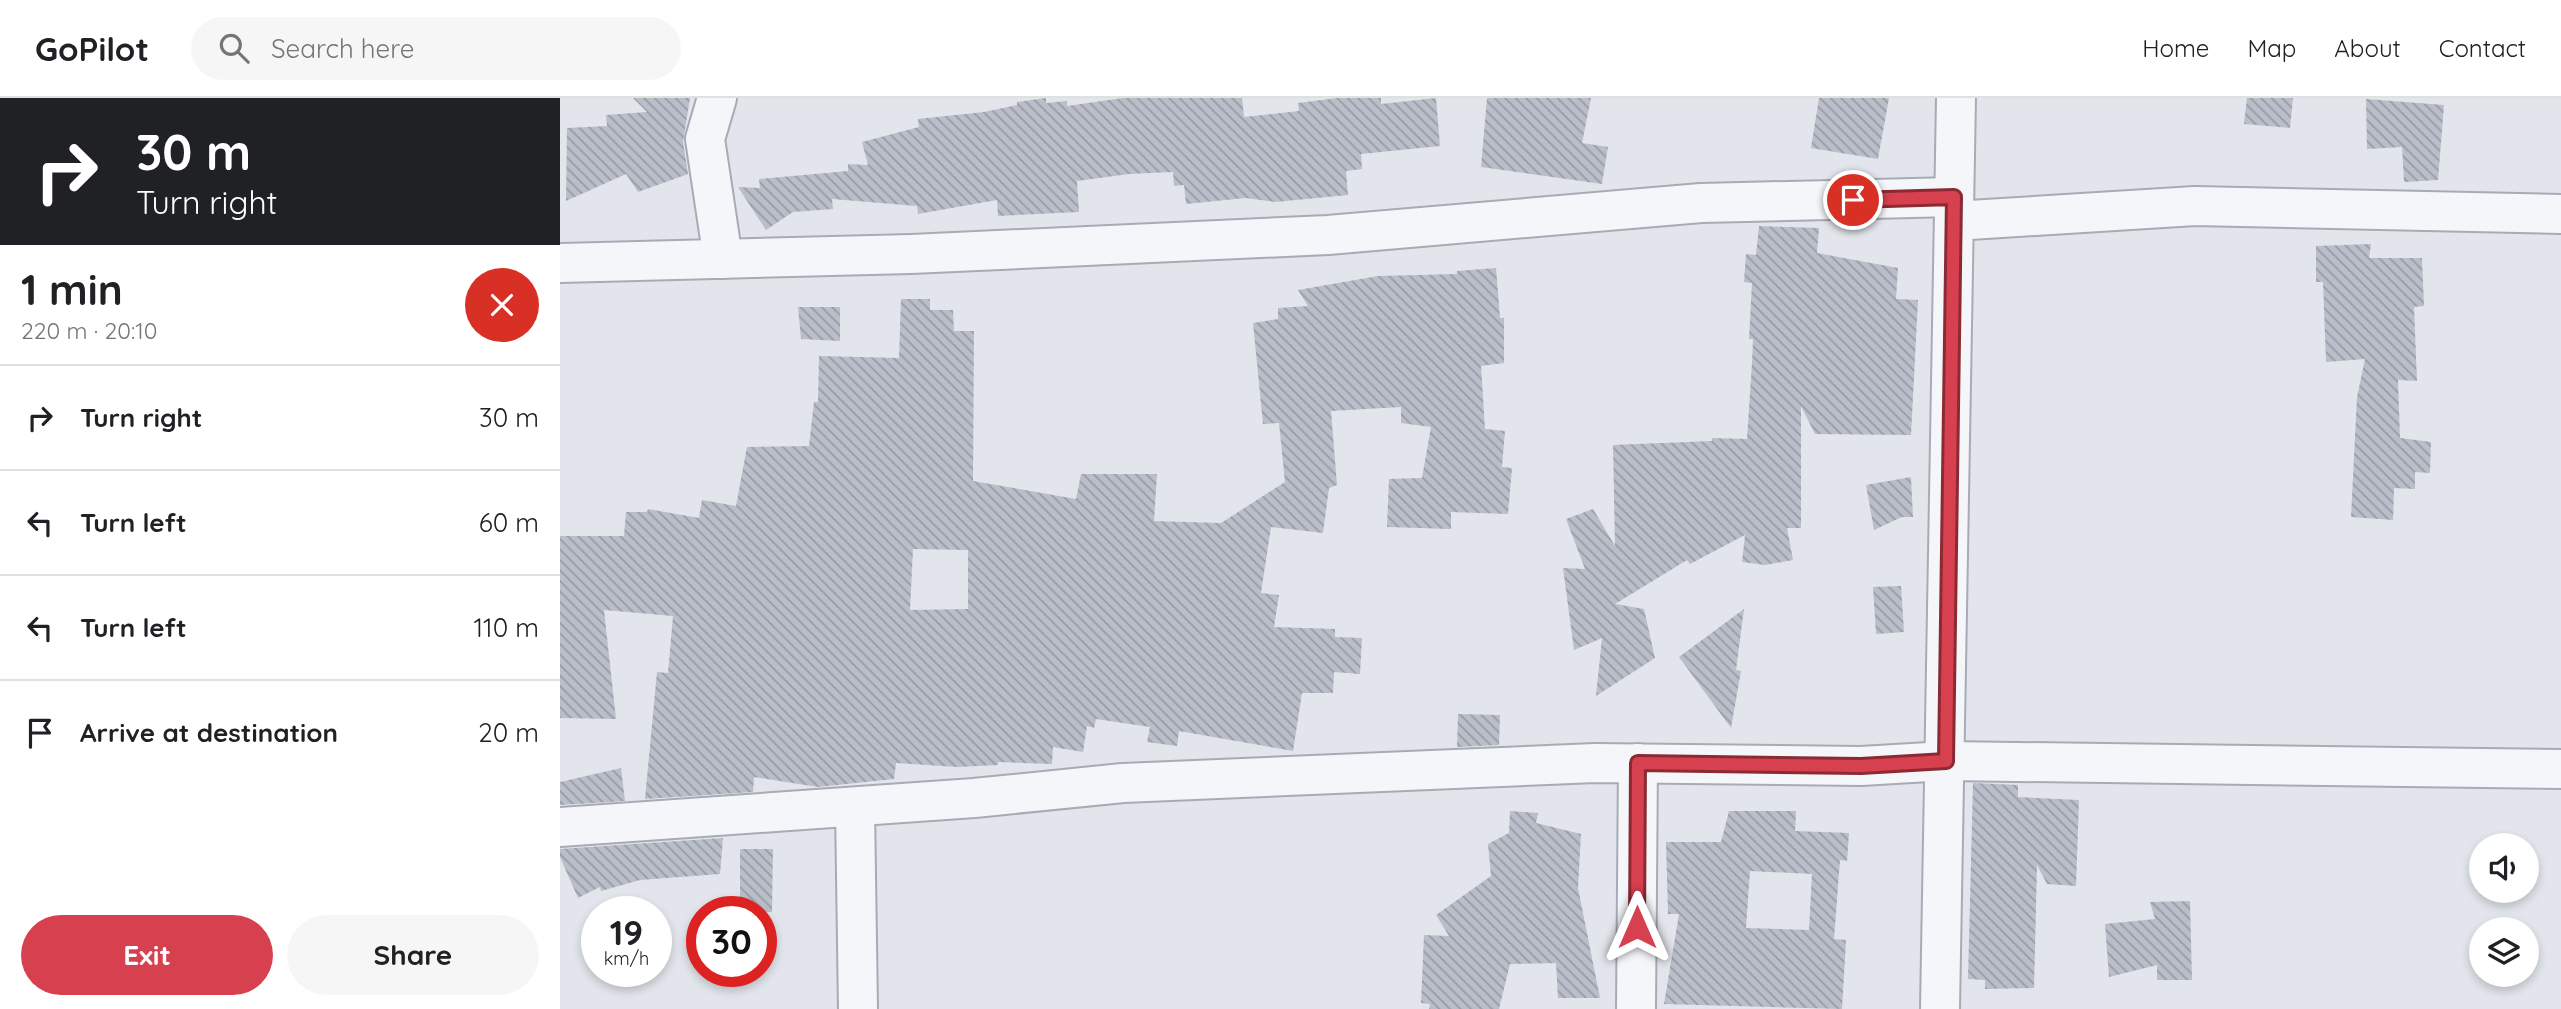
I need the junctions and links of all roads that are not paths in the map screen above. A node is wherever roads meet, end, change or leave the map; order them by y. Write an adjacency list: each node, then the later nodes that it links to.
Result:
1 (717, 98): 5 (street)
2 (1956, 98): 3 (street)
3 (1954, 209): 4 (street); 5 (street); 7 (street)
4 (2561, 214)
5 (723, 258): 6 (street)
6 (560, 263)
7 (1946, 761): 8 (street); 9 (street); 14 (street)
8 (1638, 763): 10 (street); 13 (street)
9 (2561, 769)
10 (855, 807): 11 (street); 12 (street)
11 (560, 827)
12 (858, 1009)
13 (1636, 1009)
14 (1940, 1009)

